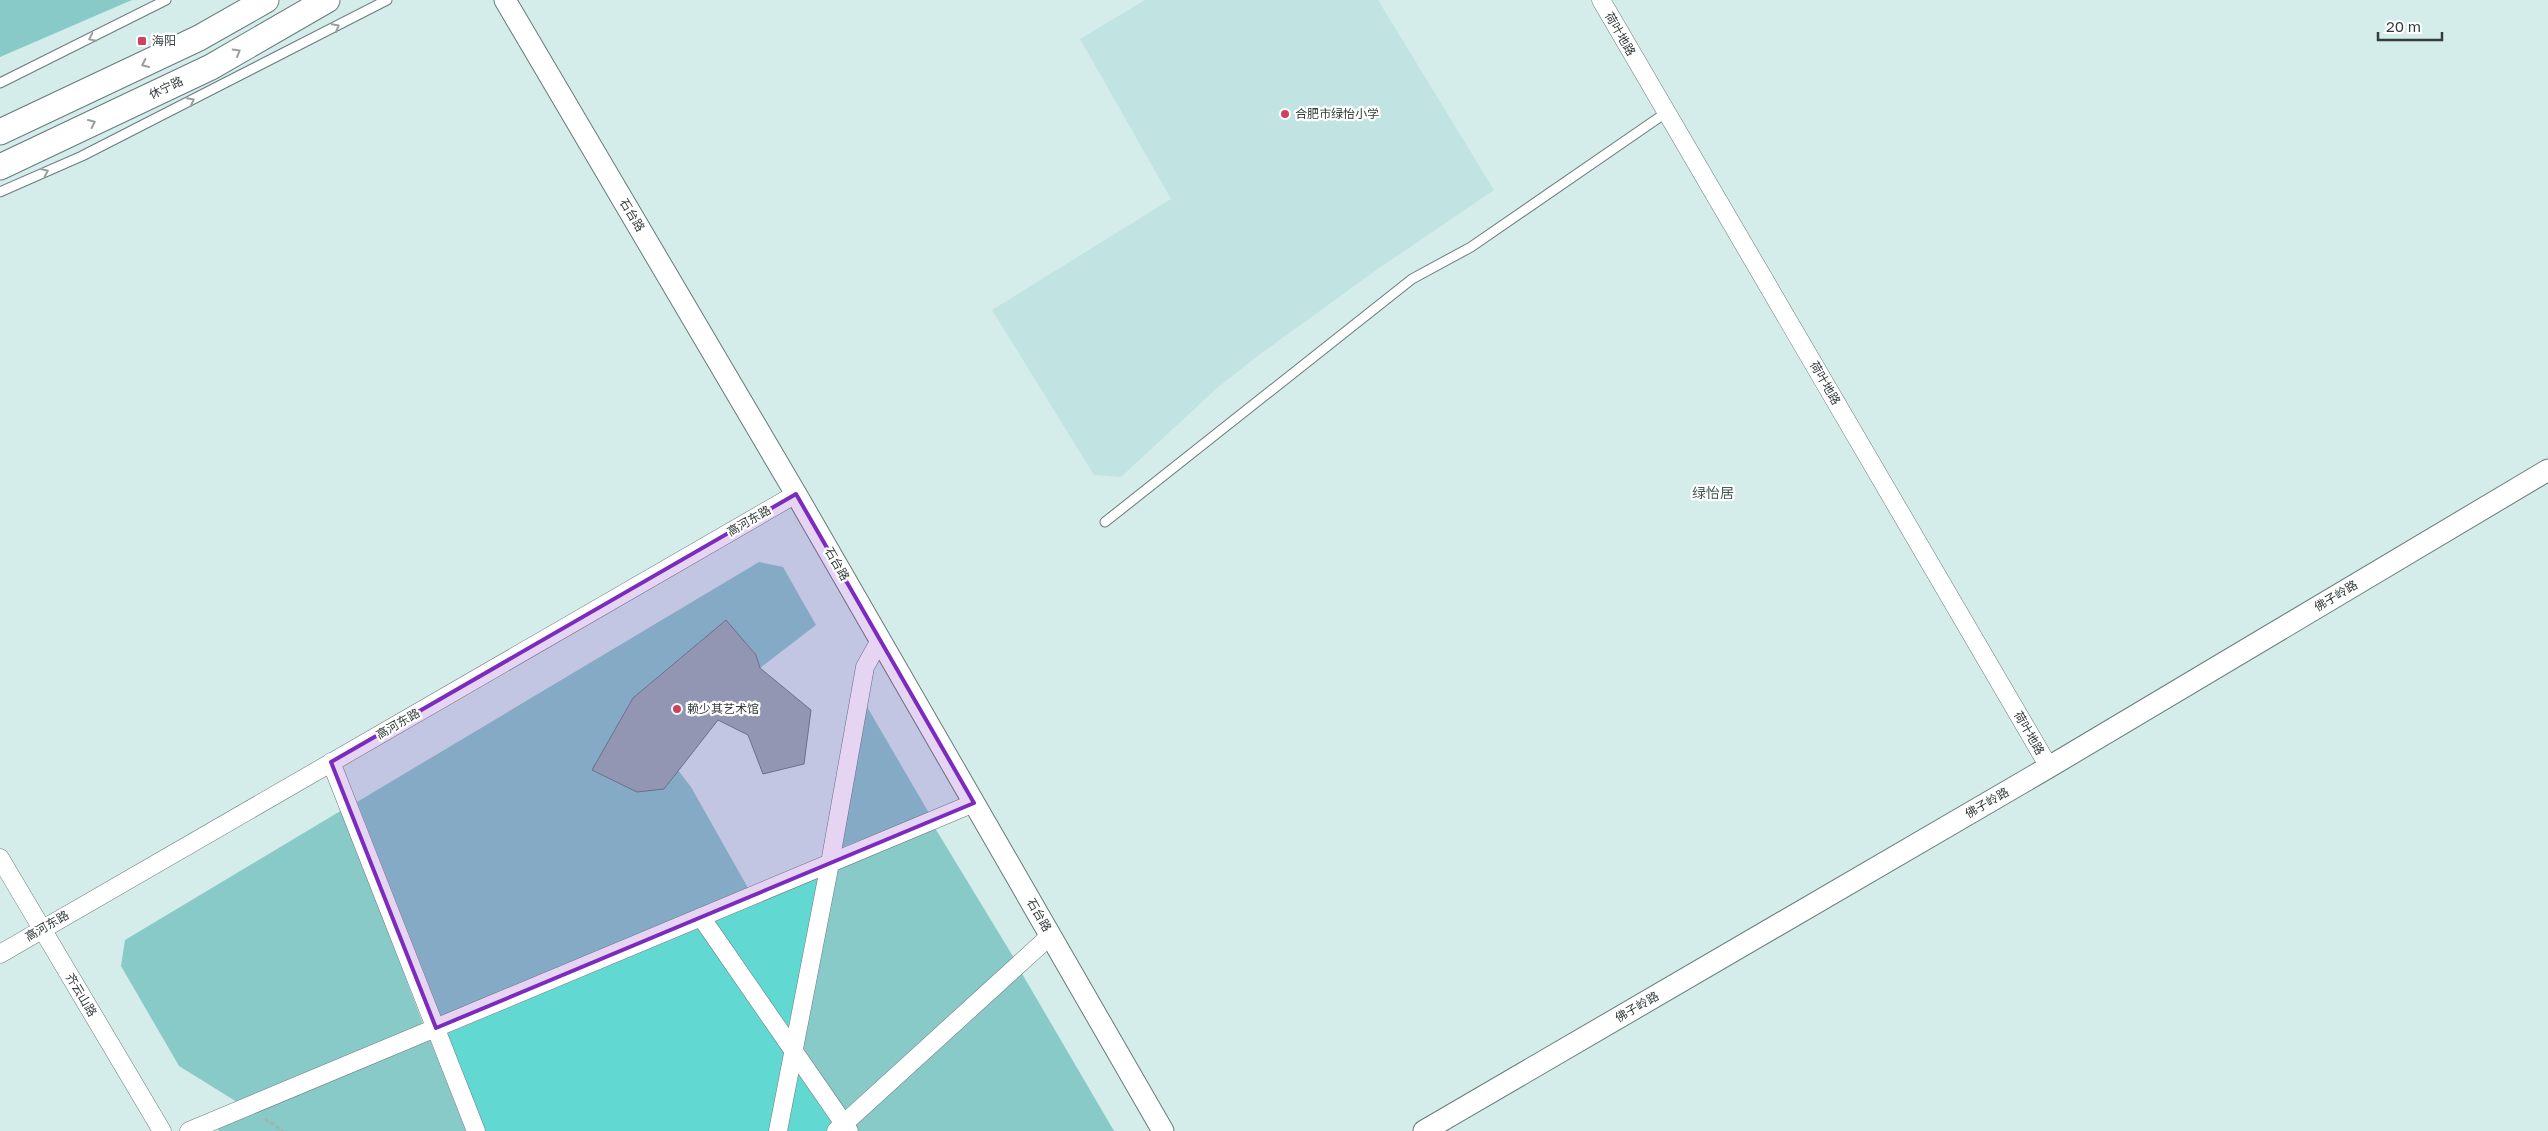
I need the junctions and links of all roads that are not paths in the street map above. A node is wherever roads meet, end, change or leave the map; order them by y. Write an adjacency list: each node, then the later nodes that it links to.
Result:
1 (166, 0): 7 (lane, one-way to 7)
2 (266, 0): 9 (main road, one-way to 9)
3 (327, 0): 10 (main road, 休宁路, one-way to 3)
4 (387, 0): 11 (lane, one-way to 4)
5 (505, 0): 13 (street, 石台路)
6 (1601, 0): 8 (street, 荷叶地路)
7 (0, 83)
8 (1666, 112): 14 (lane); 17 (street, 荷叶地路)
9 (0, 132)
10 (0, 166)
11 (0, 192)
12 (2548, 470): 17 (street, 佛子岭路)
13 (796, 494): 15 (street, 石台路); 16 (street, 高河东路)
14 (1105, 522)
15 (880, 640): 18 (street, 石台路); 20 (street)
16 (331, 762): 22 (street, 高河东路); 25 (street)
17 (2049, 766): 33 (street, 佛子岭路)
18 (974, 803): 20 (street); 23 (street, 石台路)
19 (0, 858): 22 (street, 齐云山路)
20 (830, 863): 21 (street); 26 (street)
21 (701, 917): 25 (street); 26 (street)
22 (42, 929): 24 (street, 高河东路); 28 (street, 齐云山路)
23 (1050, 935): 27 (street); 32 (street, 石台路)
24 (0, 954)
25 (436, 1028): 29 (street); 30 (street)
26 (792, 1049): 27 (street); 31 (street)
27 (843, 1129)
28 (162, 1131)
29 (189, 1131)
30 (476, 1131)
31 (778, 1131)
32 (1164, 1131)
33 (1424, 1131)

